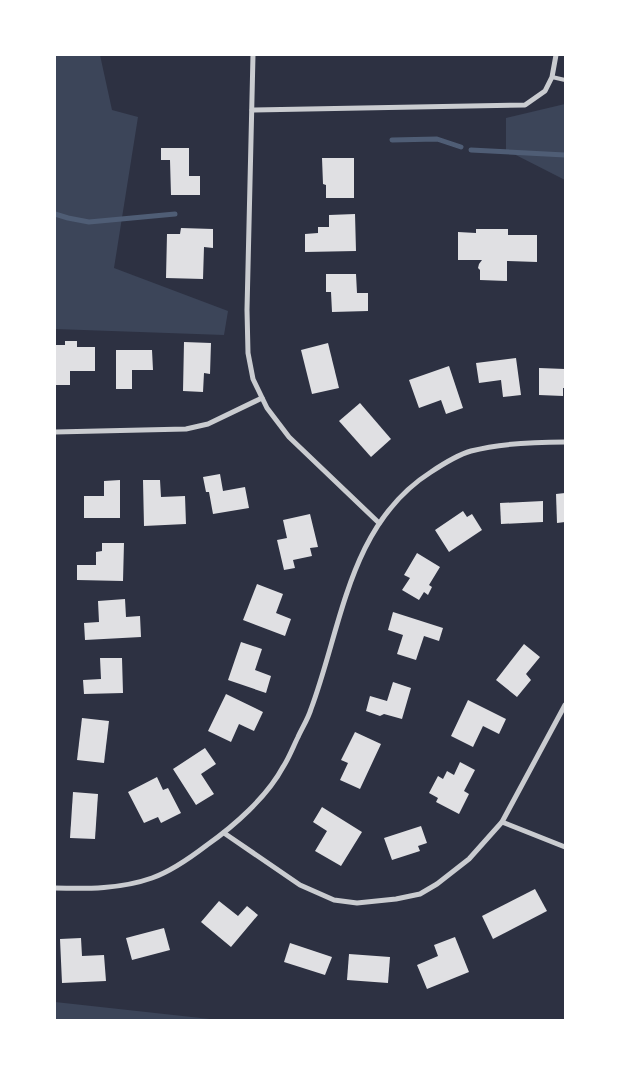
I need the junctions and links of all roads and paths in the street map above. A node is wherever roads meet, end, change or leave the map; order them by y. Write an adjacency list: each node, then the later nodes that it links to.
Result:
1 (253, 55): 5 (street)
2 (556, 55): 3 (street)
3 (552, 77): 4 (lane); 5 (street)
4 (565, 80)
5 (252, 110): 6 (street)
6 (262, 398): 7 (street); 9 (street)
7 (55, 432)
8 (565, 442): 9 (street)
9 (379, 523): 12 (street)
10 (565, 705): 11 (street)
11 (502, 822): 12 (street); 13 (street)
12 (224, 834): 14 (street)
13 (565, 847)
14 (55, 888)

